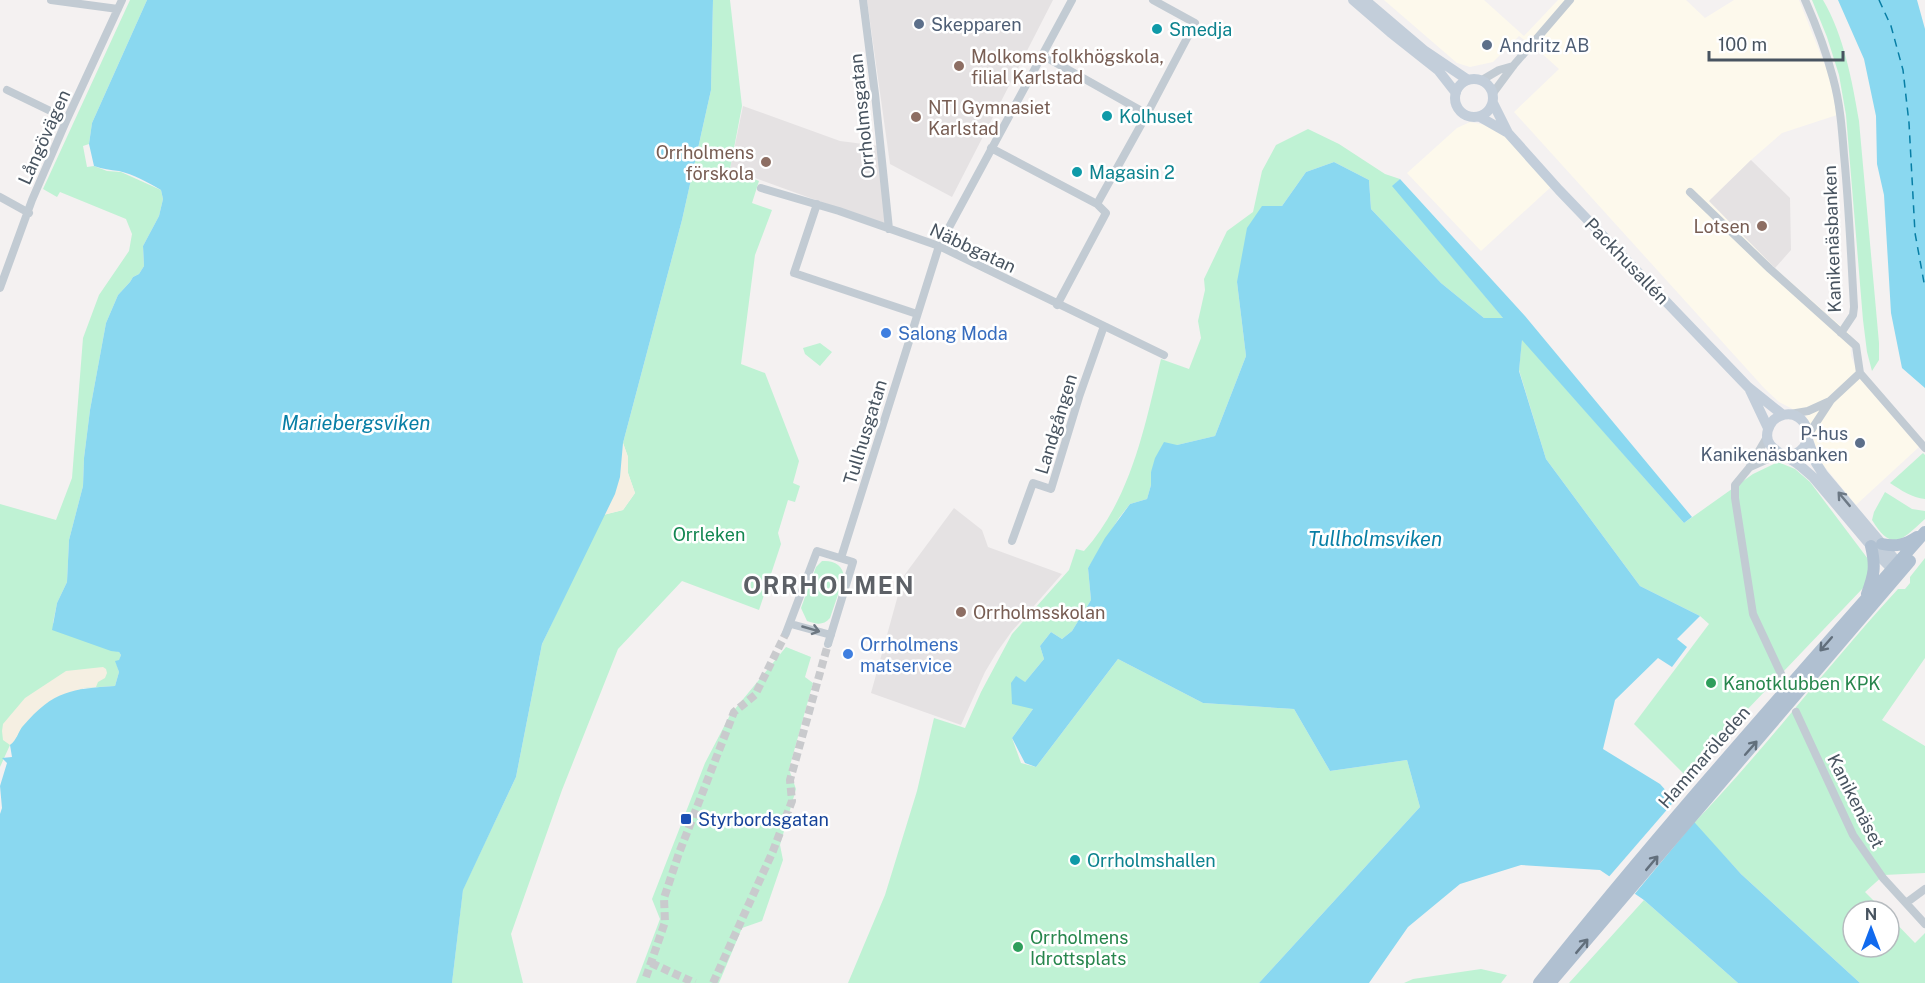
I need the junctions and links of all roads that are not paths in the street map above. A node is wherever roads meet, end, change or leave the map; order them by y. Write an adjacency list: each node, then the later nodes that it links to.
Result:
1 (53, 0): 10 (street)
2 (122, 0): 10 (street, Långövägen)
3 (863, 0): 29 (street, Orrholmsgatan)
4 (1072, 0): 11 (street, Tullhusgatan)
5 (1153, 0): 18 (street)
6 (1353, 0): 16 (street)
7 (1365, 0): 13 (street)
8 (1570, 0): 12 (street)
9 (1804, 0): 35 (street, Kanikenäsbanken)
10 (118, 9): 20 (street, Långövägen)
11 (1042, 55): 18 (street); 22 (street, Tullhusgatan)
12 (1513, 66): 14 (street); 17 (street)
13 (1468, 80): 14 (street); 16 (street)
14 (1482, 80): 17 (street)
15 (7, 90): 20 (street)
16 (1456, 93): 19 (street)
17 (1493, 98): 19 (street); 21 (street, Packhusallén)
18 (1147, 114): 27 (street)
19 (1480, 117): 21 (street, Packhusallén)
20 (67, 119): 28 (street, Långövägen)
21 (1508, 133): 38 (street, Packhusallén)
22 (991, 148): 27 (street); 30 (street, Tullhusgatan)
23 (761, 188): 26 (street, Näbbgatan)
24 (1690, 192): 35 (street)
25 (0, 197): 28 (street)
26 (817, 204): 29 (street, Näbbgatan); 33 (street)
27 (1097, 204): 32 (street)
28 (29, 213): 31 (street, Långövägen)
29 (889, 229): 30 (street, Näbbgatan)
30 (939, 246): 32 (street, Näbbgatan); 33 (street, Tullhusgatan)
31 (0, 288)
32 (1057, 305): 34 (street, Näbbgatan)
33 (917, 314): 50 (street, Tullhusgatan)
34 (1104, 326): 36 (street, Näbbgatan); 47 (street, Landgången)
35 (1841, 333): 37 (street, Kanikenäsbanken)
36 (1164, 355)
37 (1860, 373): 39 (street); 43 (street)
38 (1748, 387): 40 (street, Packhusallén); 41 (street, Packhusallén)
39 (1831, 400): 40 (street); 42 (street)
40 (1786, 415): 41 (street); 42 (street)
41 (1767, 433): 44 (street); 45 (street)
42 (1808, 437): 44 (street); 48 (street, one-way to 42)
43 (1925, 448)
44 (1782, 455): 45 (street); 48 (street)
45 (1749, 468): 57 (street)
46 (1925, 532): 48 (main road); 51 (main road, Hammaröleden)
47 (1012, 541)
48 (1876, 545): 51 (street); 52 (main road)
49 (1925, 545): 51 (main road, Hammaröleden)
50 (841, 558): 53 (street); 55 (street)
51 (1898, 569): 52 (main road, Hammaröleden); 59 (main road, Hammaröleden, one-way to 51)
52 (1865, 600): 59 (main road, Hammaröleden, one-way to 59)
53 (791, 624): 54 (street); 55 (street, one-way to 55)
54 (786, 633)
55 (831, 635): 56 (street)
56 (828, 644)
57 (1782, 676)
58 (1796, 712): 61 (street, Kanikenäset)
59 (1708, 788): 62 (main road, Hammaröleden)
60 (1925, 889): 61 (street)
61 (1906, 903): 63 (street, Kanikenäset)
62 (1610, 904): 64 (main road, Hammaröleden); 65 (main road, Hammaröleden, one-way to 62)
63 (1925, 924)
64 (1539, 983)
65 (1550, 983)

